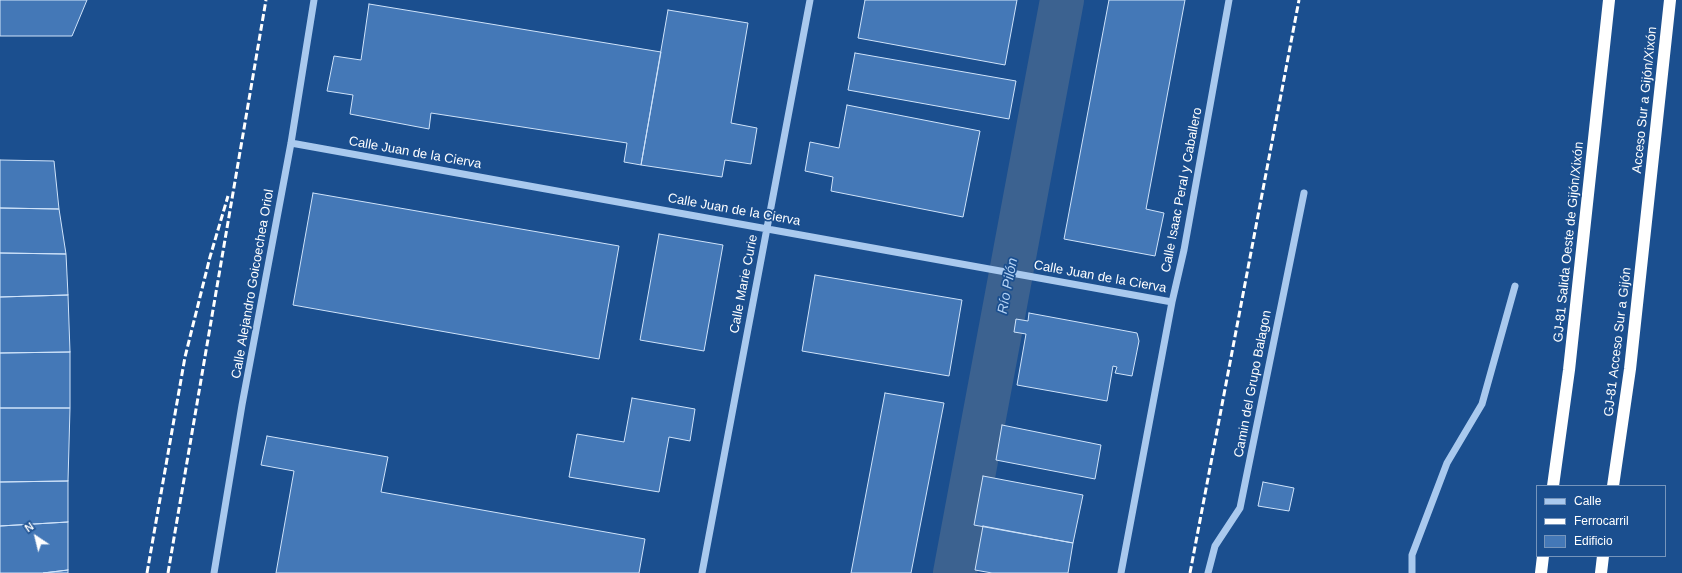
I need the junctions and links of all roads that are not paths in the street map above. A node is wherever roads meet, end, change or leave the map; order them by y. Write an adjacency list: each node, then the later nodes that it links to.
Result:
1 (314, 0): 6 (street, Calle Alejandro Goicoechea Oriol)
2 (810, 0): 9 (street, Calle Marie Curie)
3 (1229, 0): 11 (street, Calle Isaac Peral y Caballero)
4 (1608, 0): 12 (highway, GJ-81 Salida Oeste de Gijón/Xixón)
5 (1670, 0): 8 (highway, Acceso Sur a Gijón/Xixón)
6 (291, 143): 9 (street, Calle Juan de la Cierva); 16 (street, Calle Alejandro Goicoechea Oriol)
7 (1304, 193): 19 (street, Camin del Grupo Balagon)
8 (1648, 202): 13 (highway, GJ-81 Acceso Sur a Gijón)
9 (767, 228): 11 (street, Calle Juan de la Cierva); 17 (street, Calle Marie Curie)
10 (1515, 286): 20 (street)
11 (1172, 302): 18 (street, Calle Isaac Peral y Caballero)
12 (1553, 485)
13 (1613, 485)
14 (1543, 557): 21 (highway)
15 (1603, 557): 22 (highway)
16 (214, 573)
17 (702, 573)
18 (1121, 573)
19 (1208, 573)
20 (1412, 573)
21 (1541, 573)
22 (1601, 573)

